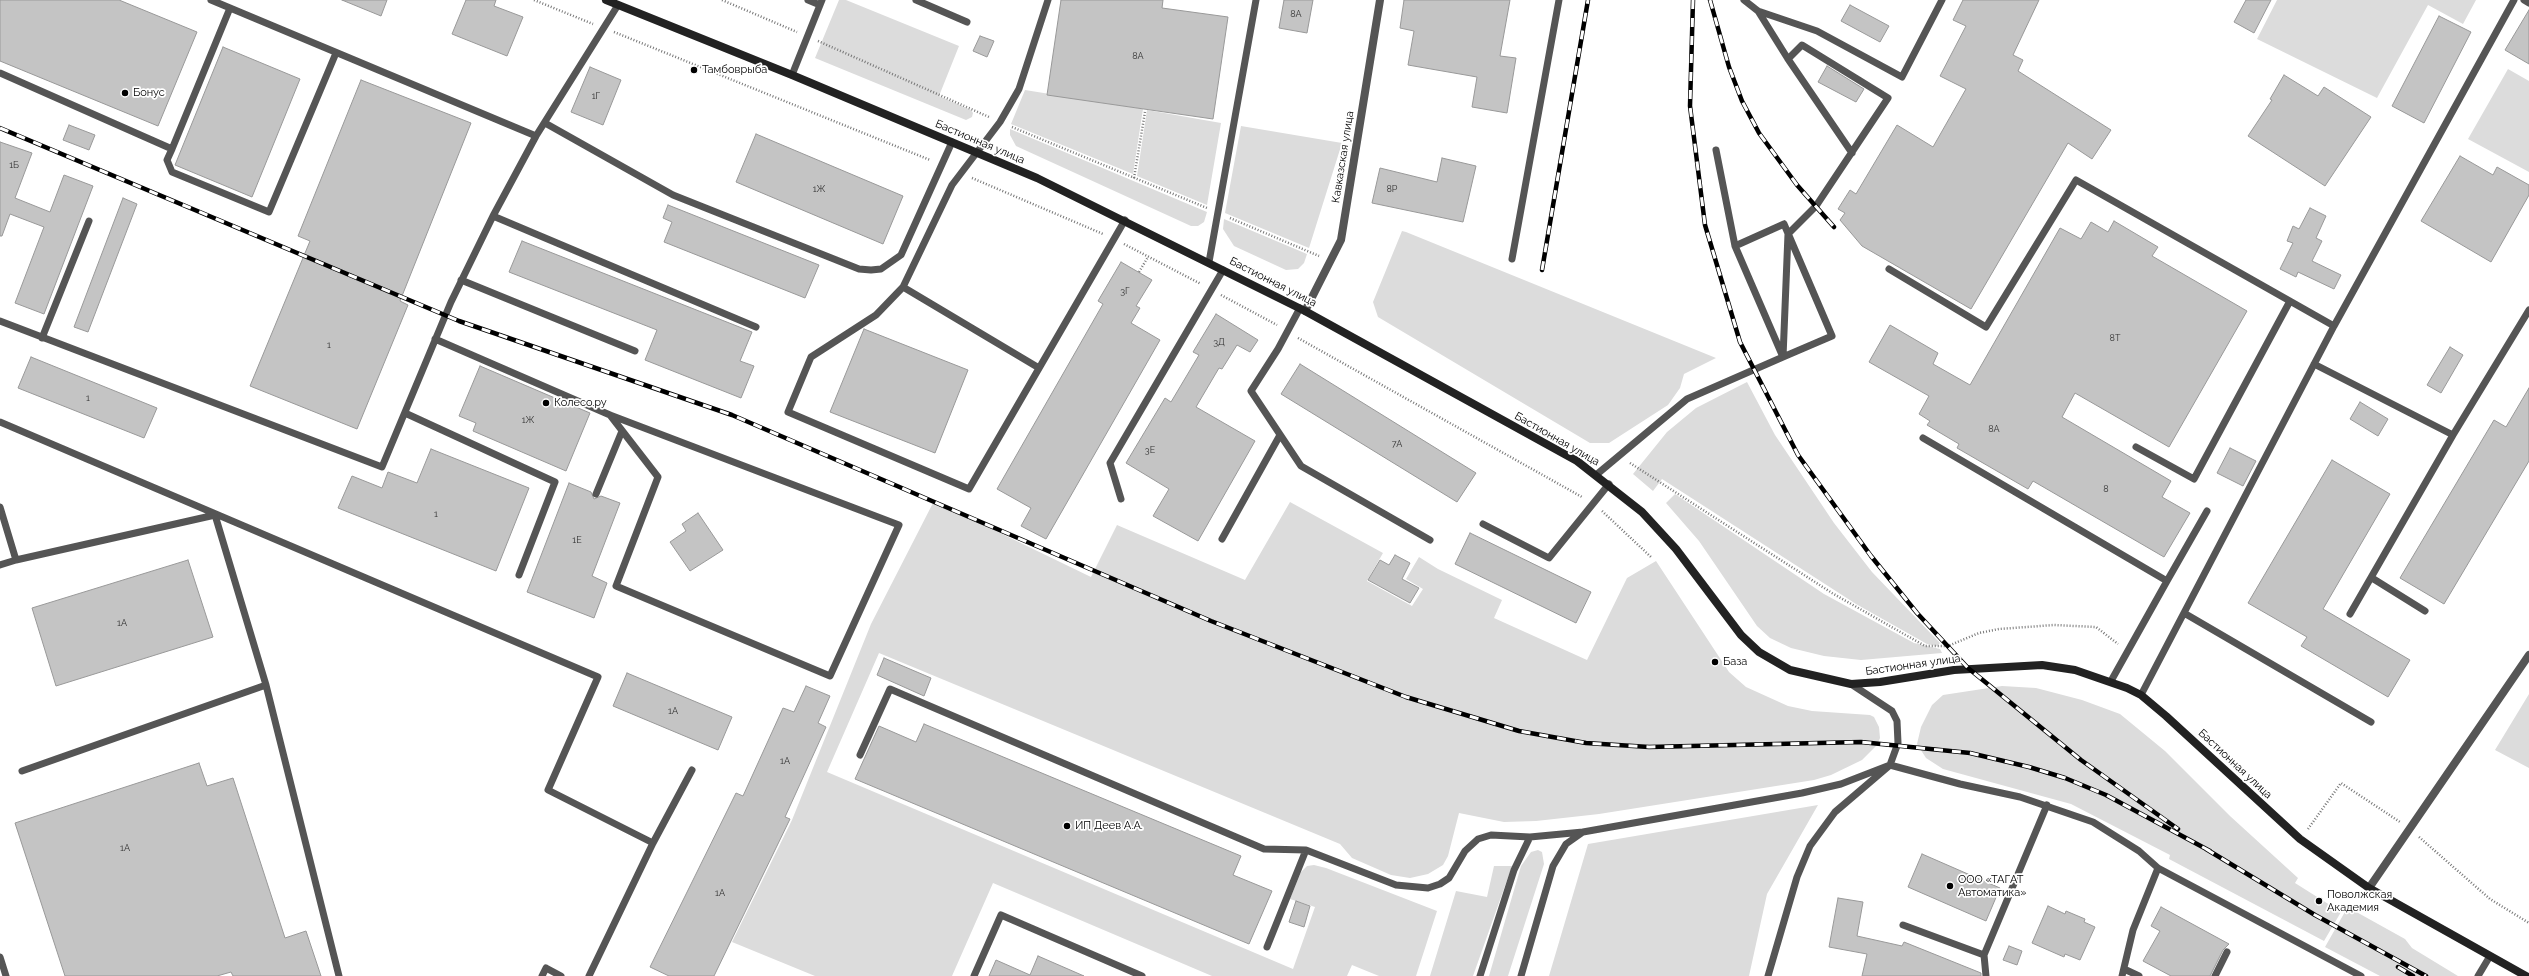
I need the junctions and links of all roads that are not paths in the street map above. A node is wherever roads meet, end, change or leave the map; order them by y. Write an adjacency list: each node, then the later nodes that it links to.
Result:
1 (211, 0): 16 (lane)
2 (606, 0): 15 (main road, Бастионная улица)
3 (808, 0): 13 (lane)
4 (916, 0): 18 (lane)
5 (1048, 0): 28 (lane)
6 (1256, 0): 36 (lane)
7 (1380, 0): 42 (street, Кавказская улица)
8 (1559, 0): 35 (lane)
9 (1744, 0): 17 (lane)
10 (1942, 0): 17 (lane)
11 (2514, 0): 45 (lane)
12 (2524, 0): 14 (lane)
13 (821, 2): 22 (lane)
14 (2529, 3)
15 (618, 5): 22 (main road, Бастионная улица); 23 (lane)
16 (230, 8): 19 (lane); 26 (lane)
17 (1758, 11): 20 (lane)
18 (967, 22)
19 (336, 53): 24 (lane); 26 (lane)
20 (1788, 59): 29 (lane); 29 (lane)
21 (0, 73): 26 (lane)
22 (792, 75): 25 (main road, Бастионная улица)
23 (545, 123): 24 (lane); 25 (lane)
24 (536, 136): 30 (lane)
25 (952, 142): 28 (main road, Бастионная улица)
26 (172, 149)
27 (1716, 150): 34 (lane)
28 (976, 152): 31 (main road, Бастионная улица); 40 (lane)
29 (1852, 152): 33 (lane)
30 (493, 216): 39 (lane); 46 (lane)
31 (1125, 220): 36 (main road, Бастионная улица); 52 (lane)
32 (89, 221): 47 (lane)
33 (1788, 234): 34 (lane); 50 (lane); 50 (lane)
34 (1735, 246): 50 (lane)
35 (1512, 259)
36 (1209, 262): 38 (main road, Бастионная улица)
37 (1889, 269): 41 (lane)
38 (1223, 270): 42 (main road, Бастионная улица); 64 (lane)
39 (461, 280): 48 (lane); 49 (lane)
40 (903, 288): 52 (lane); 52 (lane)
41 (2290, 301): 45 (lane); 60 (lane)
42 (1303, 309): 57 (lane); 61 (main road, Бастионная улица)
43 (2529, 310): 58 (lane)
44 (0, 321): 47 (lane)
45 (2334, 326): 51 (lane)
46 (756, 327)
47 (42, 338): 53 (lane)
48 (435, 339): 53 (lane); 54 (lane)
49 (635, 351)
50 (1783, 357): 61 (lane)
51 (2314, 364): 58 (lane); 77 (lane)
52 (1040, 368)
53 (405, 413): 73 (lane)
54 (610, 415): 56 (lane); 56 (lane)
55 (0, 422): 67 (lane)
56 (622, 431): 63 (lane)
57 (1280, 435): 69 (lane); 70 (lane)
58 (2453, 435): 74 (lane)
59 (1923, 438): 75 (lane)
60 (2136, 447)
61 (1596, 475): 62 (main road, Бастионная улица)
62 (1608, 484): 68 (lane); 81 (main road, Бастионная улица)
63 (596, 494)
64 (1121, 499)
65 (0, 507): 71 (lane)
66 (2207, 511): 75 (lane)
67 (215, 515): 71 (lane); 82 (lane); 92 (lane)
68 (1483, 524)
69 (1222, 539)
70 (1430, 540)
71 (16, 560): 72 (lane)
72 (0, 565)
73 (519, 575)
74 (2372, 578): 76 (lane); 78 (lane)
75 (2167, 581): 80 (lane)
76 (2425, 610)
77 (2184, 613): 83 (lane); 84 (lane)
78 (2350, 614)
79 (2529, 655): 95 (street)
80 (2111, 681): 81 (main road, Бастионная улица); 83 (main road, Бастионная улица)
81 (1850, 684): 86 (lane)
82 (266, 685): 88 (lane); 104 (lane)
83 (2141, 695): 95 (main road, Бастионная улица)
84 (2371, 722)
85 (860, 755): 93 (lane)
86 (1890, 765): 89 (lane); 90 (lane); 112 (lane)
87 (692, 770): 92 (lane)
88 (22, 771)
89 (2047, 805): 94 (lane); 99 (lane)
90 (1583, 832): 91 (lane); 111 (lane)
91 (1530, 837): 93 (lane); 110 (lane)
92 (653, 844): 107 (lane)
93 (1306, 850): 97 (lane)
94 (2158, 868): 102 (lane); 116 (lane)
95 (2369, 888): 100 (main road, Бастионная улица)
96 (1903, 925): 99 (lane)
97 (1267, 947)
98 (2227, 952): 115 (lane)
99 (1984, 955): 113 (lane)
100 (2490, 956): 117 (lane); 118 (main road, Бастионная улица)
101 (0, 957): 103 (lane)
102 (2123, 973): 114 (lane)
103 (6, 976)
104 (339, 976)
105 (542, 976): 106 (lane)
106 (561, 976)
107 (588, 976)
108 (974, 976): 109 (lane)
109 (1142, 976)
110 (1480, 976)
111 (1521, 976)
112 (1768, 976)
113 (1986, 976)
114 (2139, 976)
115 (2215, 976)
116 (2361, 976)
117 (2478, 976)
118 (2526, 976)

